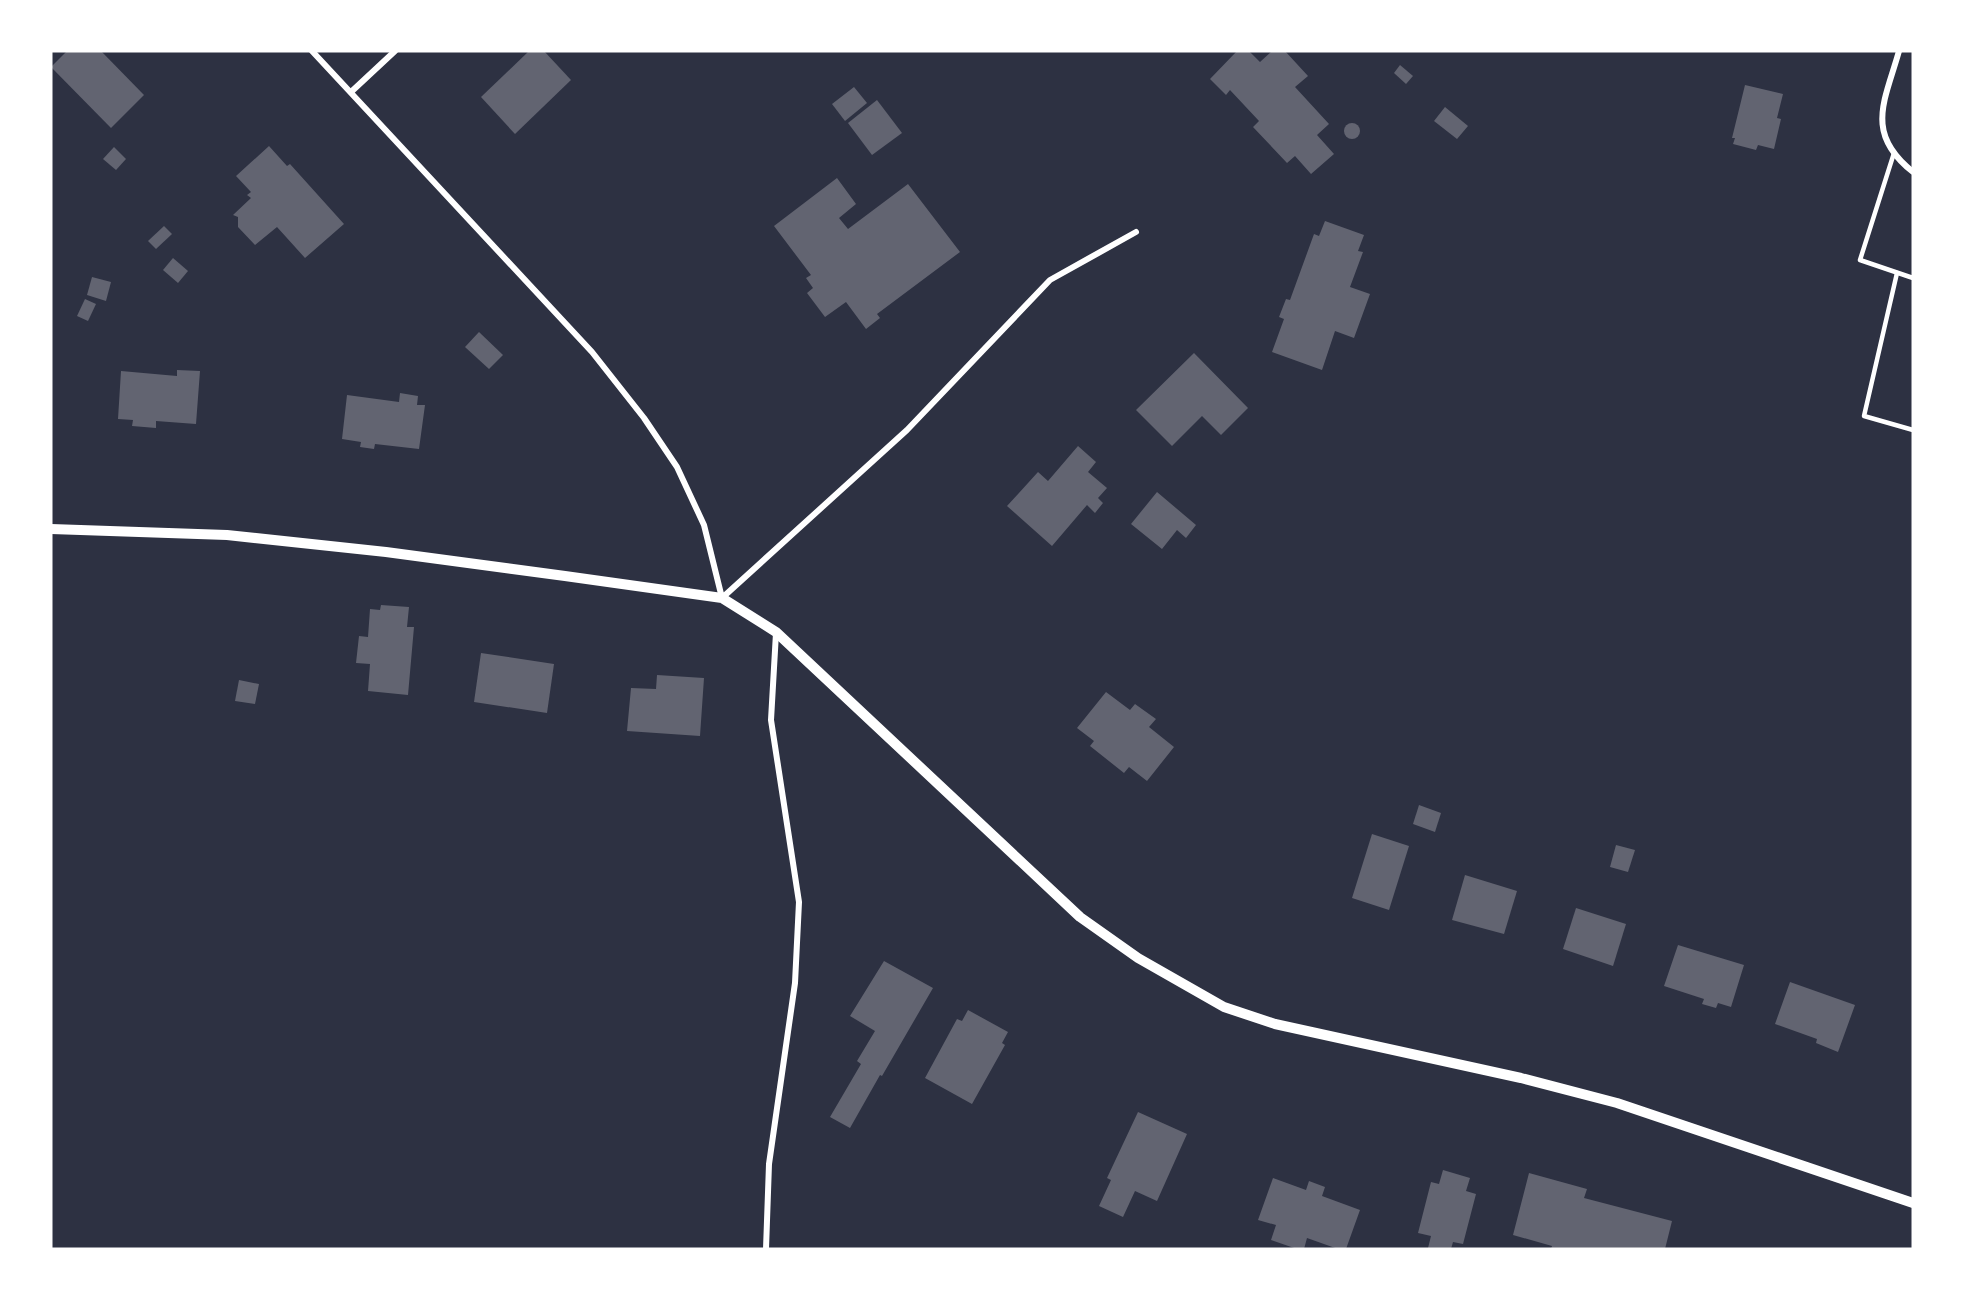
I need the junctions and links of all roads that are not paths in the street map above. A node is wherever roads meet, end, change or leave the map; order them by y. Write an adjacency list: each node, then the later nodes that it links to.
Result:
1 (312, 51): 4 (street)
2 (395, 51): 4 (street)
3 (1899, 51): 5 (street)
4 (351, 92): 12 (street)
5 (1894, 153): 6 (street); 8 (lane)
6 (1913, 172)
7 (1136, 232): 12 (street)
8 (1897, 273): 9 (lane); 10 (lane)
9 (1913, 278)
10 (1913, 430)
11 (51, 529): 12 (street)
12 (722, 598): 13 (street)
13 (776, 632): 14 (street); 15 (street)
14 (1913, 1203)
15 (766, 1249)

